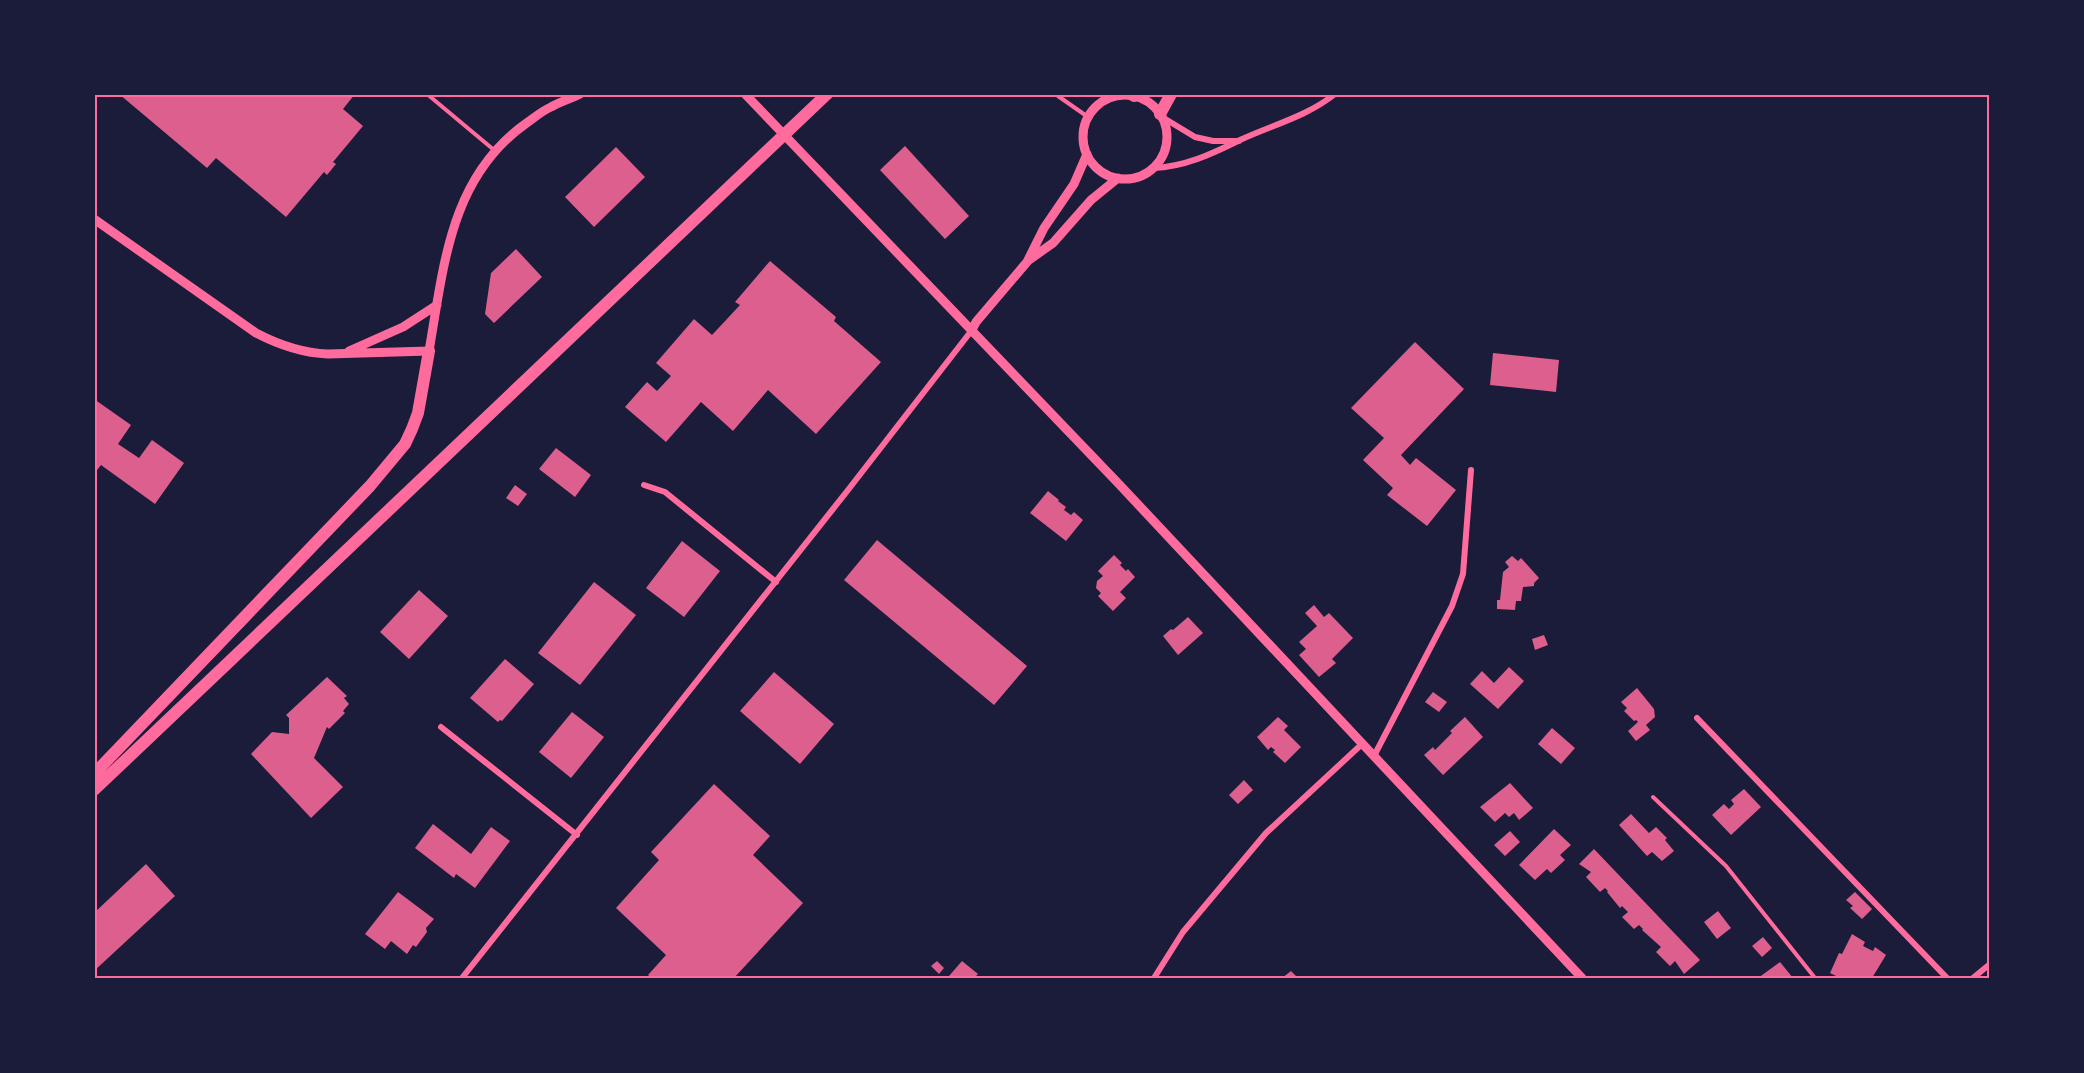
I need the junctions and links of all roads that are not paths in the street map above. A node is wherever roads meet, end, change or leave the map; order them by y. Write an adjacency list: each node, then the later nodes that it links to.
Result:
1 (427, 94): 12 (lane)
2 (580, 94): 12 (street)
3 (745, 94): 19 (street)
4 (827, 94): 30 (main road)
5 (1171, 94): 9 (main road)
6 (1335, 94): 11 (street)
7 (1135, 95): 9 (street); 10 (street)
8 (1058, 96): 10 (lane)
9 (1161, 115): 11 (street); 14 (street)
10 (1088, 117): 13 (street)
11 (1239, 141): 14 (street)
12 (495, 151): 18 (street)
13 (1087, 154): 15 (street); 17 (street)
14 (1153, 168): 15 (street)
15 (1118, 178): 17 (street)
16 (94, 219): 21 (street)
17 (1027, 262): 19 (street)
18 (437, 305): 20 (street); 21 (street)
19 (972, 330): 24 (street); 27 (street)
20 (429, 351): 21 (street); 29 (main road)
21 (344, 353)
22 (1471, 470): 28 (street)
23 (644, 485): 24 (street)
24 (776, 582): 32 (street)
25 (1697, 718): 38 (street)
26 (441, 727): 32 (street)
27 (1362, 744): 28 (street); 35 (street)
28 (1374, 756): 36 (street)
29 (94, 774)
30 (94, 790)
31 (1653, 796): 37 (lane)
32 (577, 835): 34 (street)
33 (1989, 964): 39 (street)
34 (462, 978)
35 (1154, 978)
36 (1582, 978)
37 (1815, 978)
38 (1947, 978)
39 (1973, 978)

